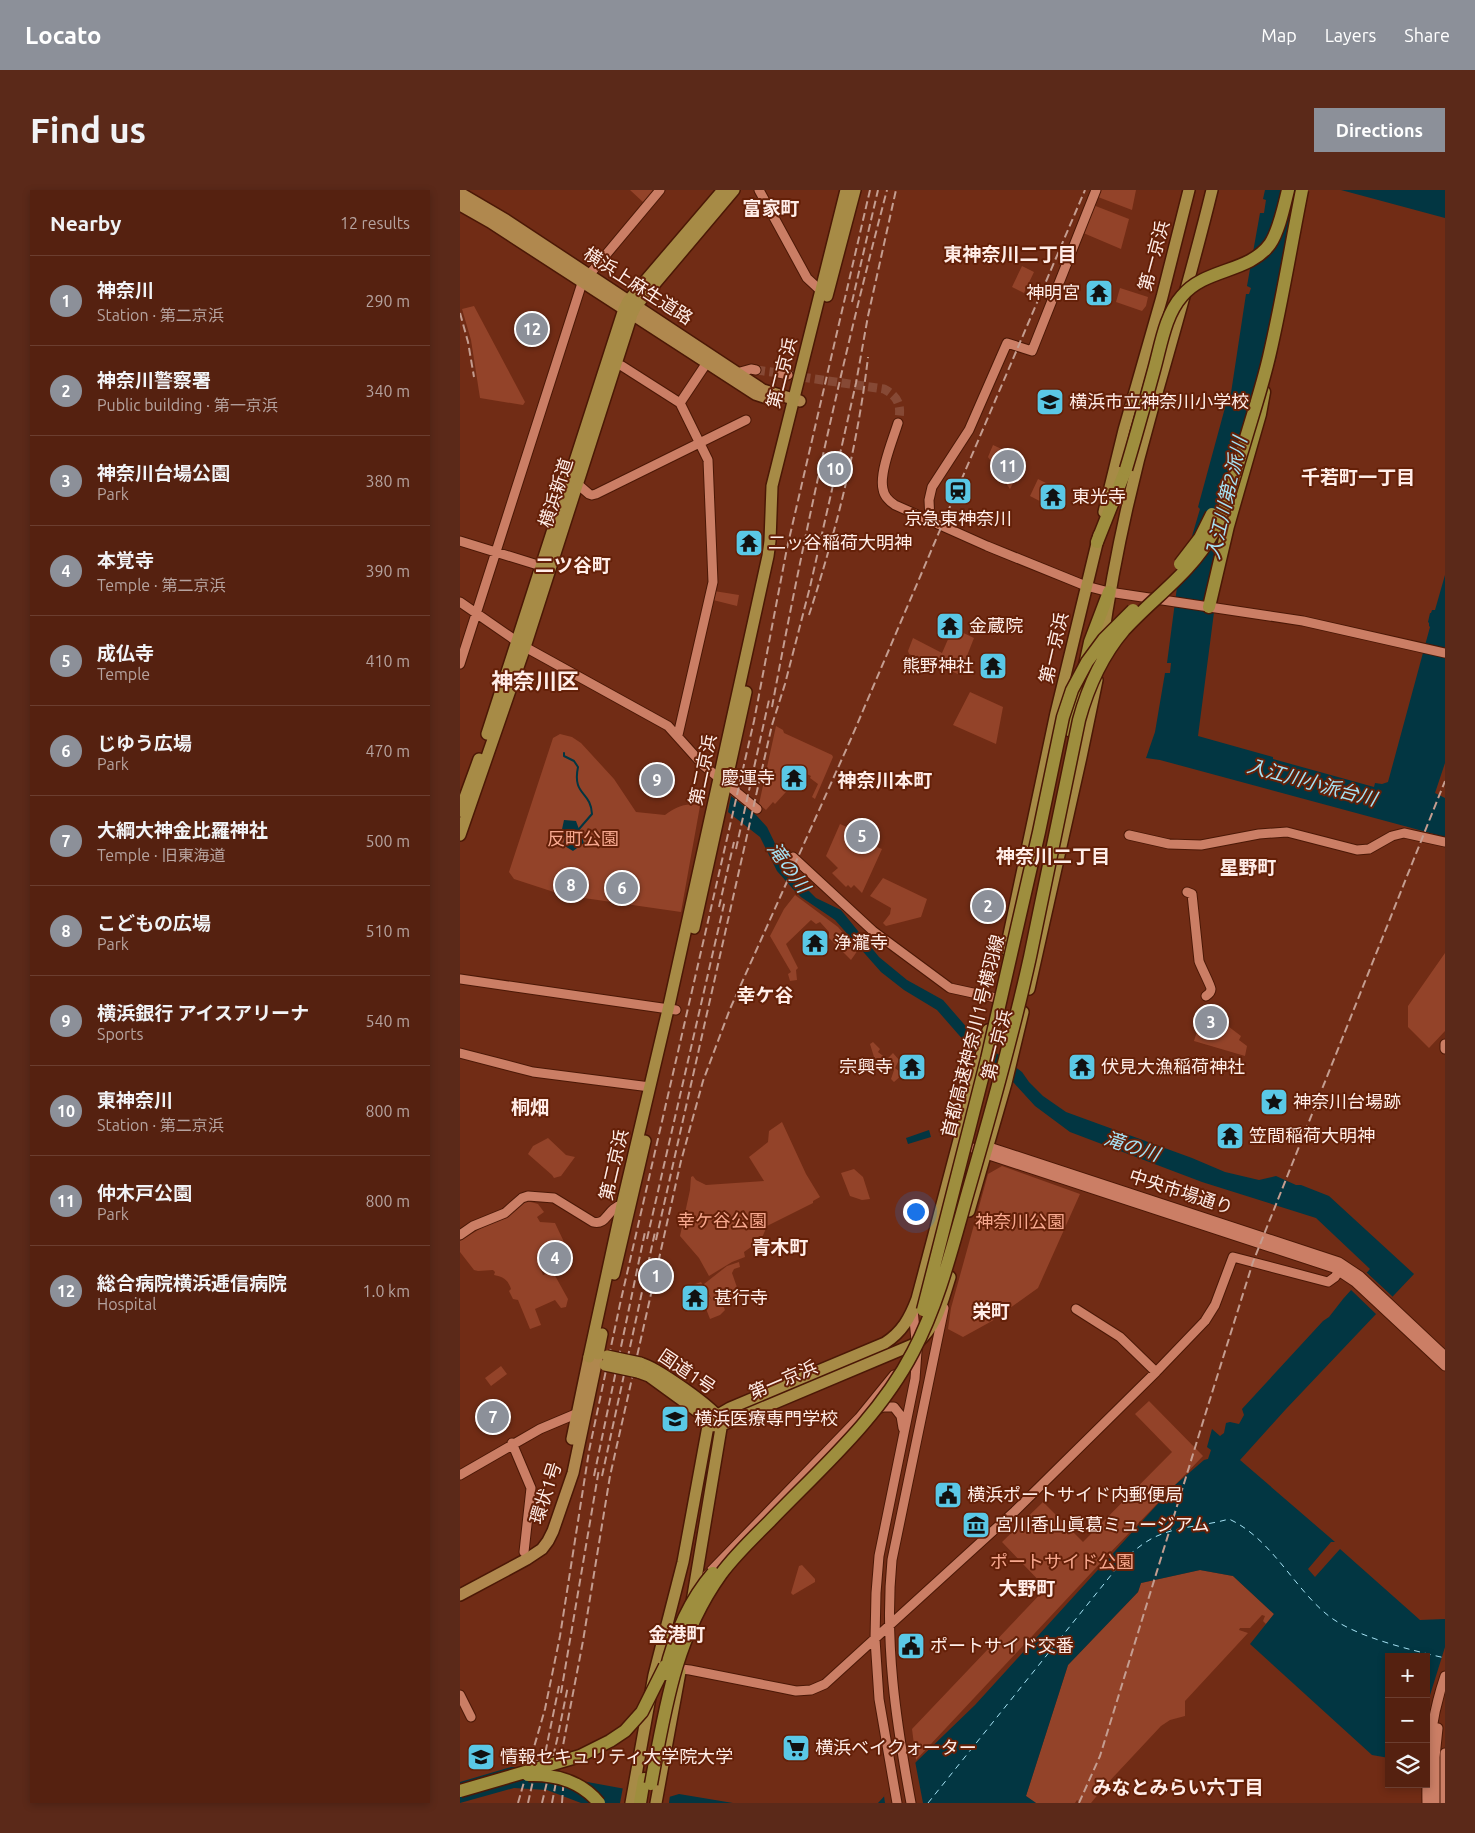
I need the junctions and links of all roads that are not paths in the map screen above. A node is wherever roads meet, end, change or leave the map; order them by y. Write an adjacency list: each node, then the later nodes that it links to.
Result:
1 (660, 190): 17 (street)
2 (723, 190): 19 (highway, 横浜新道)
3 (734, 190): 19 (highway, 横浜新道)
4 (759, 190): 18 (street)
5 (846, 190): 18 (highway, 第二京浜)
6 (855, 190): 26 (highway, 第二京浜)
7 (1096, 190): 31 (street)
8 (1189, 190): 15 (highway, 第一京浜)
9 (1212, 190): 16 (highway, 第一京浜)
10 (1288, 190): 33 (highway, bridge)
11 (1295, 190): 64 (highway, 首都高速神奈川1号横羽線, bridge)
12 (1302, 190): 20 (highway, 首都高速神奈川1号横羽線, bridge)
13 (460, 193): 17 (main road, 横浜上麻生道路)
14 (460, 205): 17 (main road, 横浜上麻生道路)
15 (1177, 239): 16 (highway); 33 (highway, 第一京浜)
16 (1200, 243): 37 (highway, 第一京浜)
17 (586, 279): 19 (main road, 横浜上麻生道路); 34 (street)
18 (820, 291): 26 (highway, 第二京浜)
19 (630, 308): 21 (highway, 横浜新道); 22 (main road, 横浜上麻生道路); 24 (main road, 横浜上麻生道路); 30 (highway, 横浜新道)
20 (1269, 358): 39 (highway, bridge); 70 (highway, 首都高速神奈川1号横羽線, bridge)
21 (616, 364): 25 (street); 30 (highway, 横浜新道)
22 (706, 364): 24 (main road, 横浜上麻生道路); 25 (street)
23 (753, 370): 24 (street)
24 (731, 374): 26 (main road, 横浜上麻生道路)
25 (680, 403): 29 (street)
26 (796, 403): 47 (highway, 第二京浜)
27 (746, 420): 29 (street)
28 (898, 423): 31 (street)
29 (700, 443): 30 (street); 45 (street)
30 (573, 481): 35 (highway, 横浜新道); 41 (highway, 横浜新道)
31 (930, 521): 36 (street)
32 (460, 541): 34 (street)
33 (1097, 542): 36 (highway, 第一京浜)
34 (496, 552): 35 (street); 40 (street)
35 (541, 566): 41 (highway, 横浜新道)
36 (1086, 586): 37 (street); 44 (highway, 第一京浜)
37 (1109, 592): 39 (street); 46 (highway); 56 (highway, 第一京浜)
38 (460, 602): 40 (street)
39 (1209, 608): 42 (street)
40 (477, 613): 41 (street); 43 (street)
41 (521, 644): 45 (street); 49 (highway, 横浜新道); 50 (highway, 横浜新道)
42 (1445, 653)
43 (460, 664)
44 (1056, 713): 46 (highway); 55 (highway, 第一京浜)
45 (678, 736): 47 (street)
46 (1062, 757): 64 (highway, bridge); 70 (highway, bridge)
47 (723, 781): 48 (street); 60 (highway, 第二京浜)
48 (757, 809)
49 (460, 811)
50 (460, 835)
51 (1129, 836): 52 (street)
52 (1445, 842)
53 (792, 857): 59 (street)
54 (1187, 892): 58 (street)
55 (1010, 928): 56 (street); 59 (highway, 第一京浜)
56 (1041, 939): 67 (highway, 第一京浜)
57 (460, 980): 60 (street)
58 (1206, 996)
59 (996, 998): 64 (highway, 第一京浜)
60 (672, 1009): 65 (highway, 第二京浜); 78 (highway, 第二京浜)
61 (1445, 1044): 62 (street)
62 (1445, 1049)
63 (460, 1053): 65 (street)
64 (984, 1058): 66 (highway, 第一京浜); 93 (highway, 首都高速神奈川1号横羽線, bridge)
65 (650, 1087): 68 (highway, 第二京浜)
66 (958, 1142): 67 (street, 中央市場通り); 74 (highway, 第一京浜)
67 (987, 1149): 71 (street, 中央市場通り); 72 (highway, 第一京浜)
68 (622, 1205): 69 (street); 78 (highway, 第二京浜)
69 (460, 1235)
70 (951, 1248): 91 (highway, 首都高速神奈川1号横羽線, bridge)
71 (1341, 1268): 73 (street, 中央市場通り); 81 (street)
72 (945, 1294): 76 (highway, 第一京浜); 95 (street)
73 (1386, 1305): 77 (street); 79 (street)
74 (913, 1309): 76 (street); 85 (highway, 第一京浜)
75 (1076, 1309): 81 (street)
76 (917, 1347): 82 (street); 85 (highway, 第一京浜); 87 (street)
77 (1445, 1356)
78 (599, 1359): 80 (highway, 国道1号, bridge); 84 (main road, 環状1号); 94 (main road, 環状1号)
79 (1445, 1366)
80 (639, 1367): 85 (highway, 国道1号); 86 (highway, 国道1号)
81 (1156, 1372): 95 (street)
82 (882, 1389): 83 (street); 93 (street)
83 (875, 1410): 87 (street); 93 (street)
84 (578, 1413): 88 (street); 90 (main road, 環状1号)
85 (720, 1420): 86 (highway, 第一京浜); 93 (highway)
86 (708, 1426): 97 (highway)
87 (904, 1433): 96 (street)
88 (512, 1444): 89 (street); 90 (street)
89 (460, 1475)
90 (524, 1552): 92 (main road, 環状1号)
91 (738, 1554): 105 (highway, bridge); 111 (highway, 首都高速神奈川1号横羽線, bridge)
92 (460, 1586)
93 (698, 1589): 98 (highway); 105 (highway, bridge); 110 (highway, 首都高速神奈川1号横羽線, bridge)
94 (460, 1595)
95 (889, 1627): 96 (street); 113 (street)
96 (875, 1639): 98 (street); 112 (street)
97 (656, 1667): 98 (street); 109 (highway)
98 (681, 1668): 106 (highway)
99 (1445, 1676): 104 (street)
100 (1445, 1688): 104 (street)
101 (460, 1695): 102 (street)
102 (471, 1717)
103 (1445, 1755): 116 (street)
104 (1431, 1758): 114 (street); 115 (street)
105 (460, 1791): 107 (highway, bridge); 108 (highway, bridge)
106 (657, 1798)
107 (594, 1803)
108 (599, 1803)
109 (631, 1803)
110 (640, 1803)
111 (648, 1803)
112 (897, 1803)
113 (911, 1803)
114 (1427, 1803)
115 (1435, 1803)
116 (1445, 1803)

